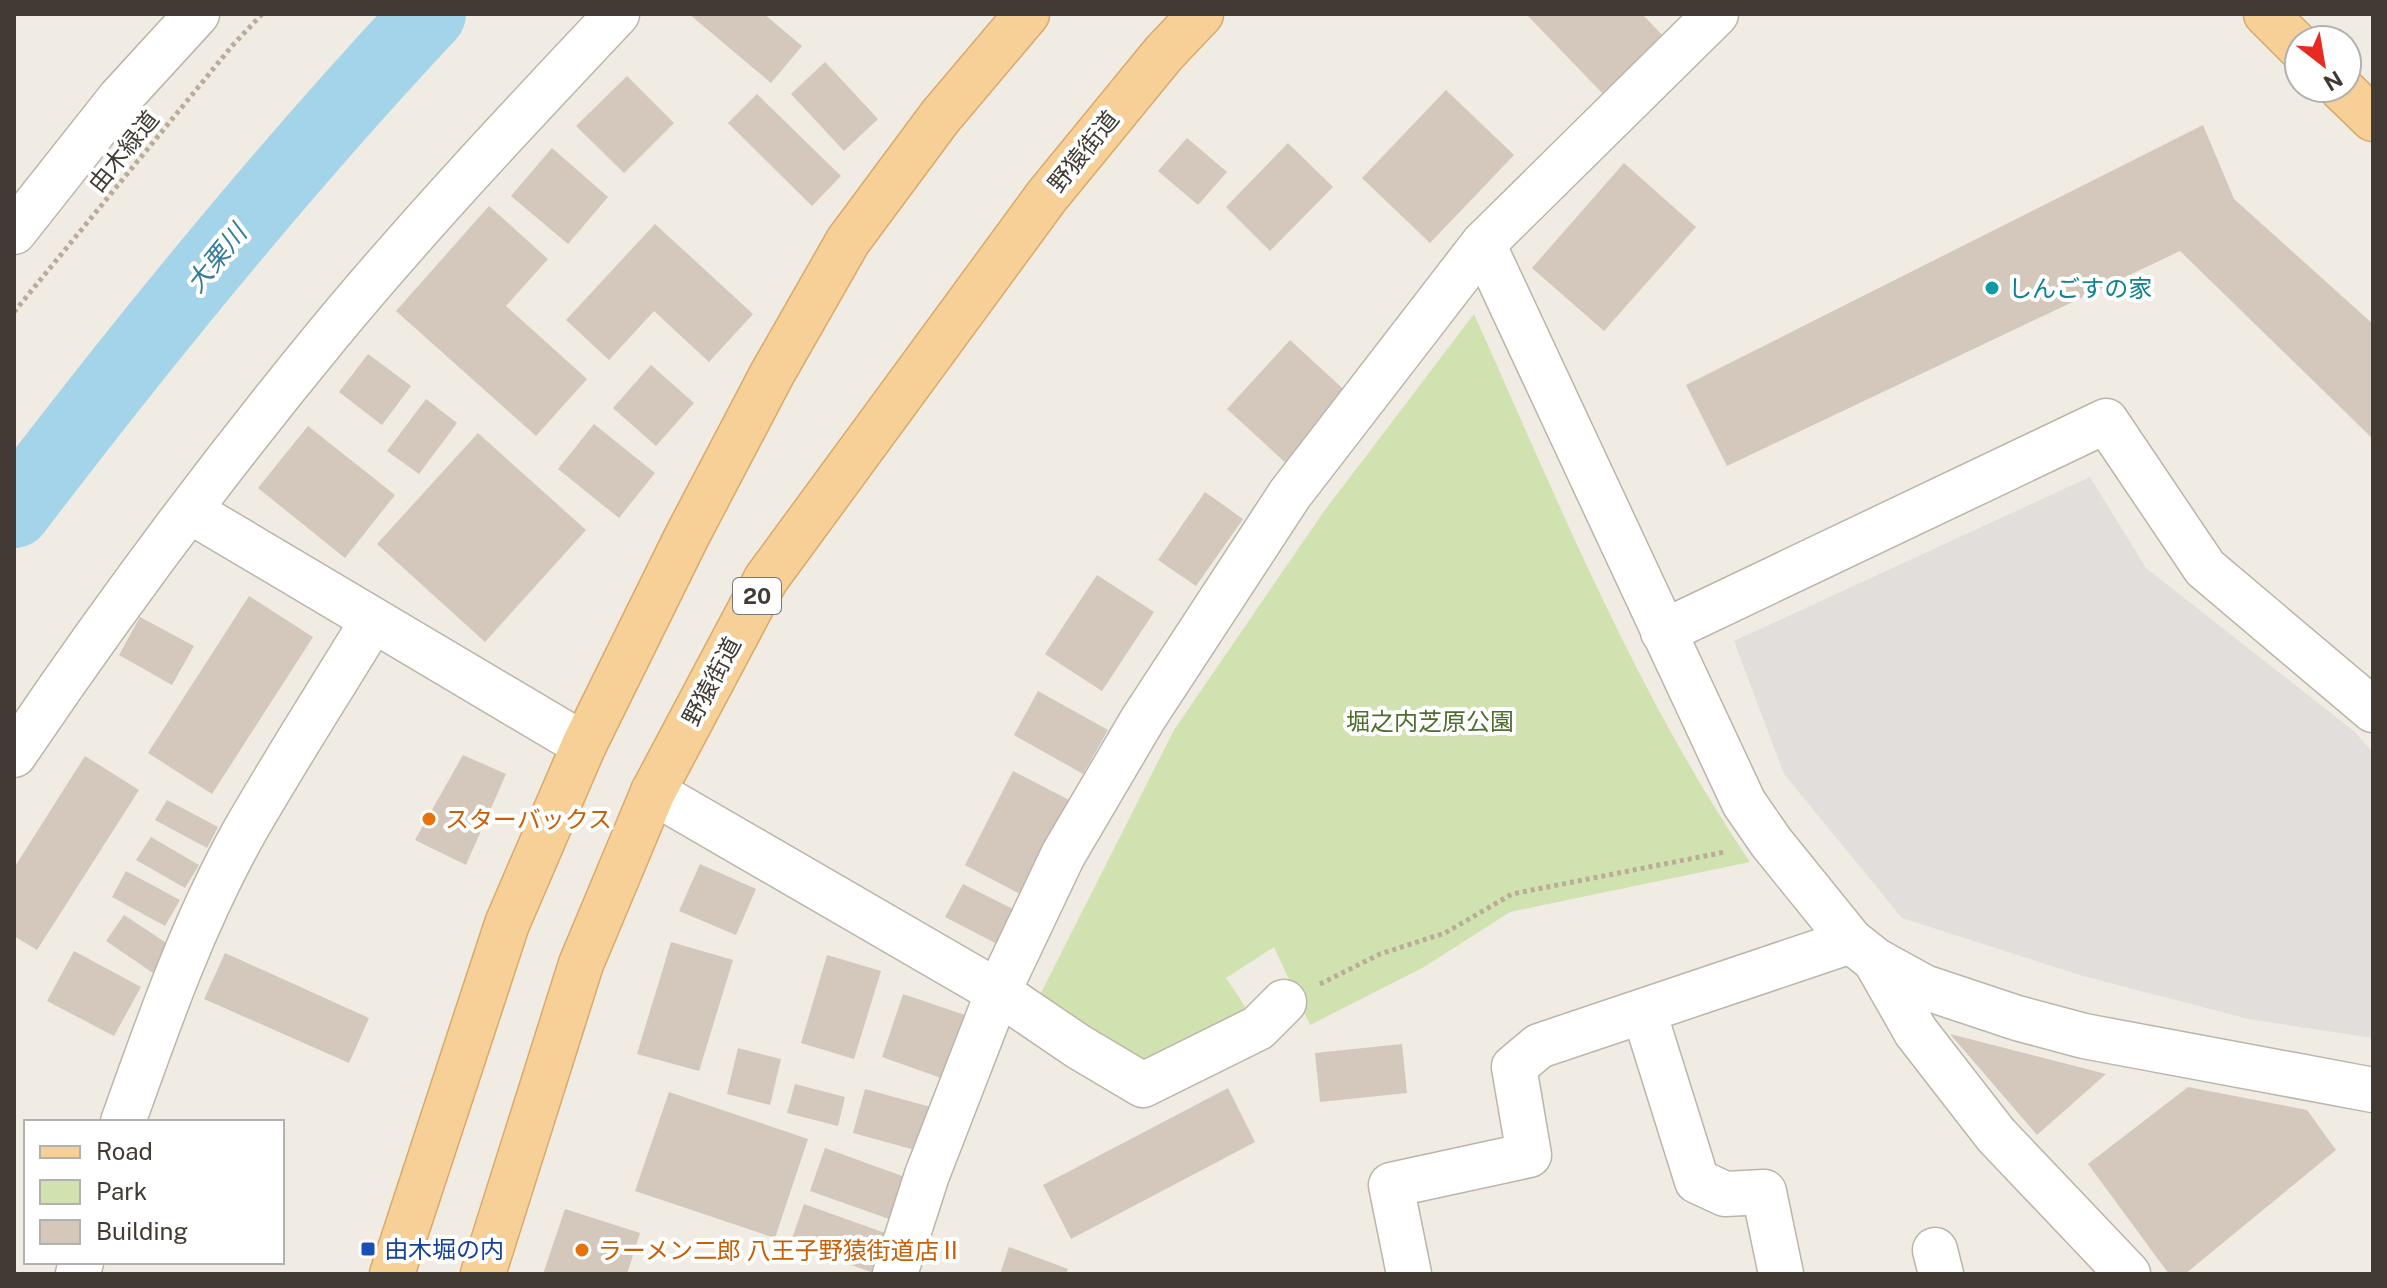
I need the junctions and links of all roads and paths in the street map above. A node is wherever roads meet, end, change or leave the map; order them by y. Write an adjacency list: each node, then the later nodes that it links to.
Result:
1 (197, 14): 11 (street)
2 (262, 14): 13 (path, 由木緑道)
3 (617, 14): 14 (street)
4 (1027, 14): 18 (main road)
5 (1201, 14): 20 (main road, 野猿街道 / 20)
6 (1716, 14): 12 (street)
7 (2266, 14): 8 (main road)
8 (2283, 31)
9 (2358, 104): 10 (main road)
10 (2373, 119)
11 (14, 232)
12 (1483, 244): 16 (street); 23 (street)
13 (14, 312)
14 (190, 511): 15 (street); 19 (street)
15 (373, 620): 18 (street); 27 (street)
16 (1663, 632): 17 (street); 21 (street)
17 (2373, 710)
18 (584, 745): 28 (main road)
19 (14, 755)
20 (653, 792): 23 (street); 29 (main road, 野猿街道 / 20)
21 (1771, 842): 22 (street); 24 (path)
22 (1863, 951): 25 (street); 26 (street); 33 (street)
23 (998, 992): 24 (street); 30 (street)
24 (1284, 1002)
25 (1644, 1012): 31 (street); 32 (street)
26 (2373, 1090)
27 (124, 1120)
28 (392, 1274)
29 (483, 1274)
30 (895, 1274)
31 (1409, 1274)
32 (1781, 1274)
33 (2128, 1274)

